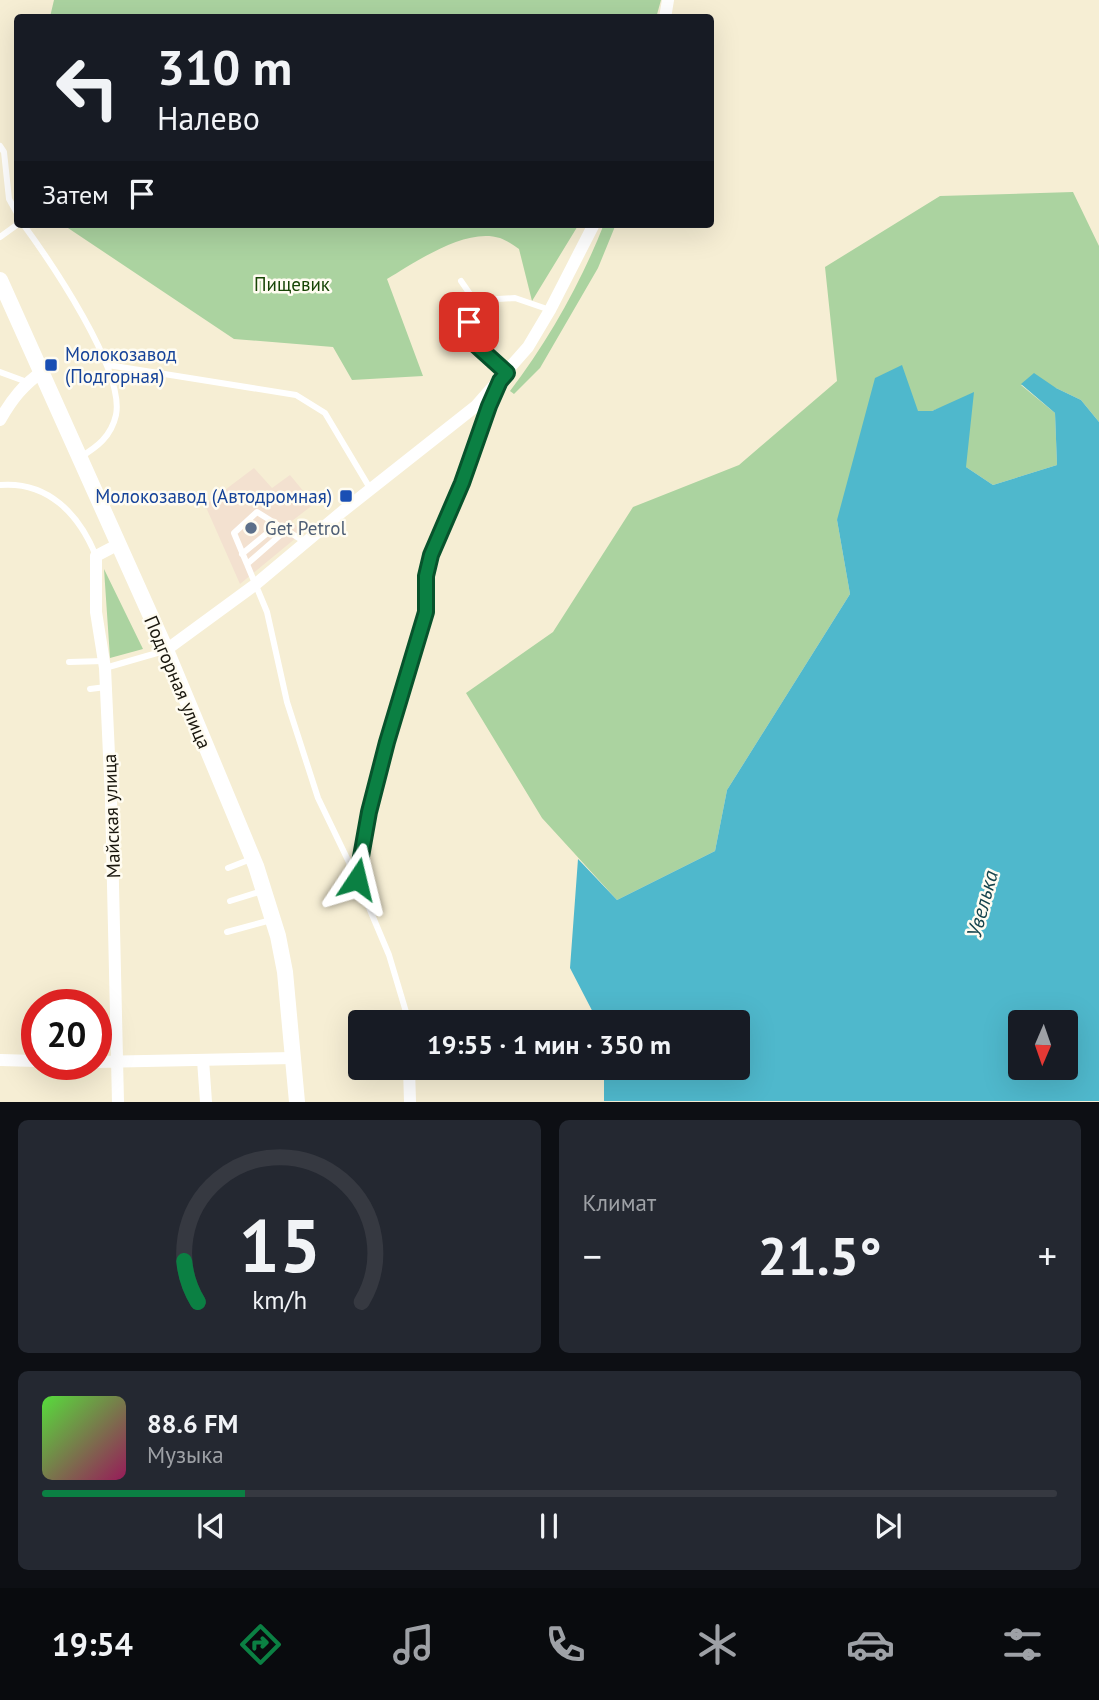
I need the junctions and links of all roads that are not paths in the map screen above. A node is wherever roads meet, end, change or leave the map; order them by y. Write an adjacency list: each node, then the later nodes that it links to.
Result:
1 (0, 146): 2 (lane)
2 (14, 208)
3 (26, 228): 9 (lane)
4 (592, 228): 7 (street)
5 (0, 280): 10 (street, Подгорная улица)
6 (461, 281): 7 (lane)
7 (550, 310): 12 (street)
8 (469, 322): 12 (lane)
9 (108, 365): 15 (lane); 17 (lane)
10 (43, 371): 13 (street); 15 (street, Подгорная улица)
11 (0, 372): 13 (lane)
12 (503, 377): 17 (street); 33 (lane)
13 (27, 382): 14 (street)
14 (0, 419)
15 (79, 458): 21 (street, Подгорная улица)
16 (0, 485): 23 (lane)
17 (371, 490): 20 (street)
18 (277, 525): 19 (lane); 22 (lane); 22 (lane)
19 (286, 530): 20 (lane); 24 (lane)
20 (305, 542): 25 (street)
21 (117, 545): 23 (street); 26 (street, Подгорная улица)
22 (242, 554): 24 (lane)
23 (96, 556): 28 (street, Майская улица)
24 (247, 564): 25 (lane)
25 (256, 584): 26 (street); 33 (lane)
26 (166, 650): 28 (lane); 31 (street, Подгорная улица)
27 (69, 662): 28 (lane)
28 (105, 664): 29 (street, Майская улица)
29 (106, 687): 30 (lane); 44 (street, Майская улица)
30 (90, 690)
31 (252, 858): 32 (lane); 34 (street, Подгорная улица)
32 (228, 868)
33 (357, 879): 38 (lane)
34 (264, 891): 35 (lane); 36 (street, Подгорная улица)
35 (230, 901)
36 (273, 920): 37 (lane); 39 (street, Подгорная улица)
37 (228, 932)
38 (405, 1010)
39 (293, 1058): 41 (street); 48 (street, Подгорная улица)
40 (0, 1060): 42 (street)
41 (203, 1060): 44 (street); 47 (street)
42 (21, 1061)
43 (112, 1063): 44 (street)
44 (116, 1063): 46 (street, Майская улица)
45 (410, 1080): 49 (street)
46 (118, 1101)
47 (206, 1101)
48 (297, 1101)
49 (410, 1101)

